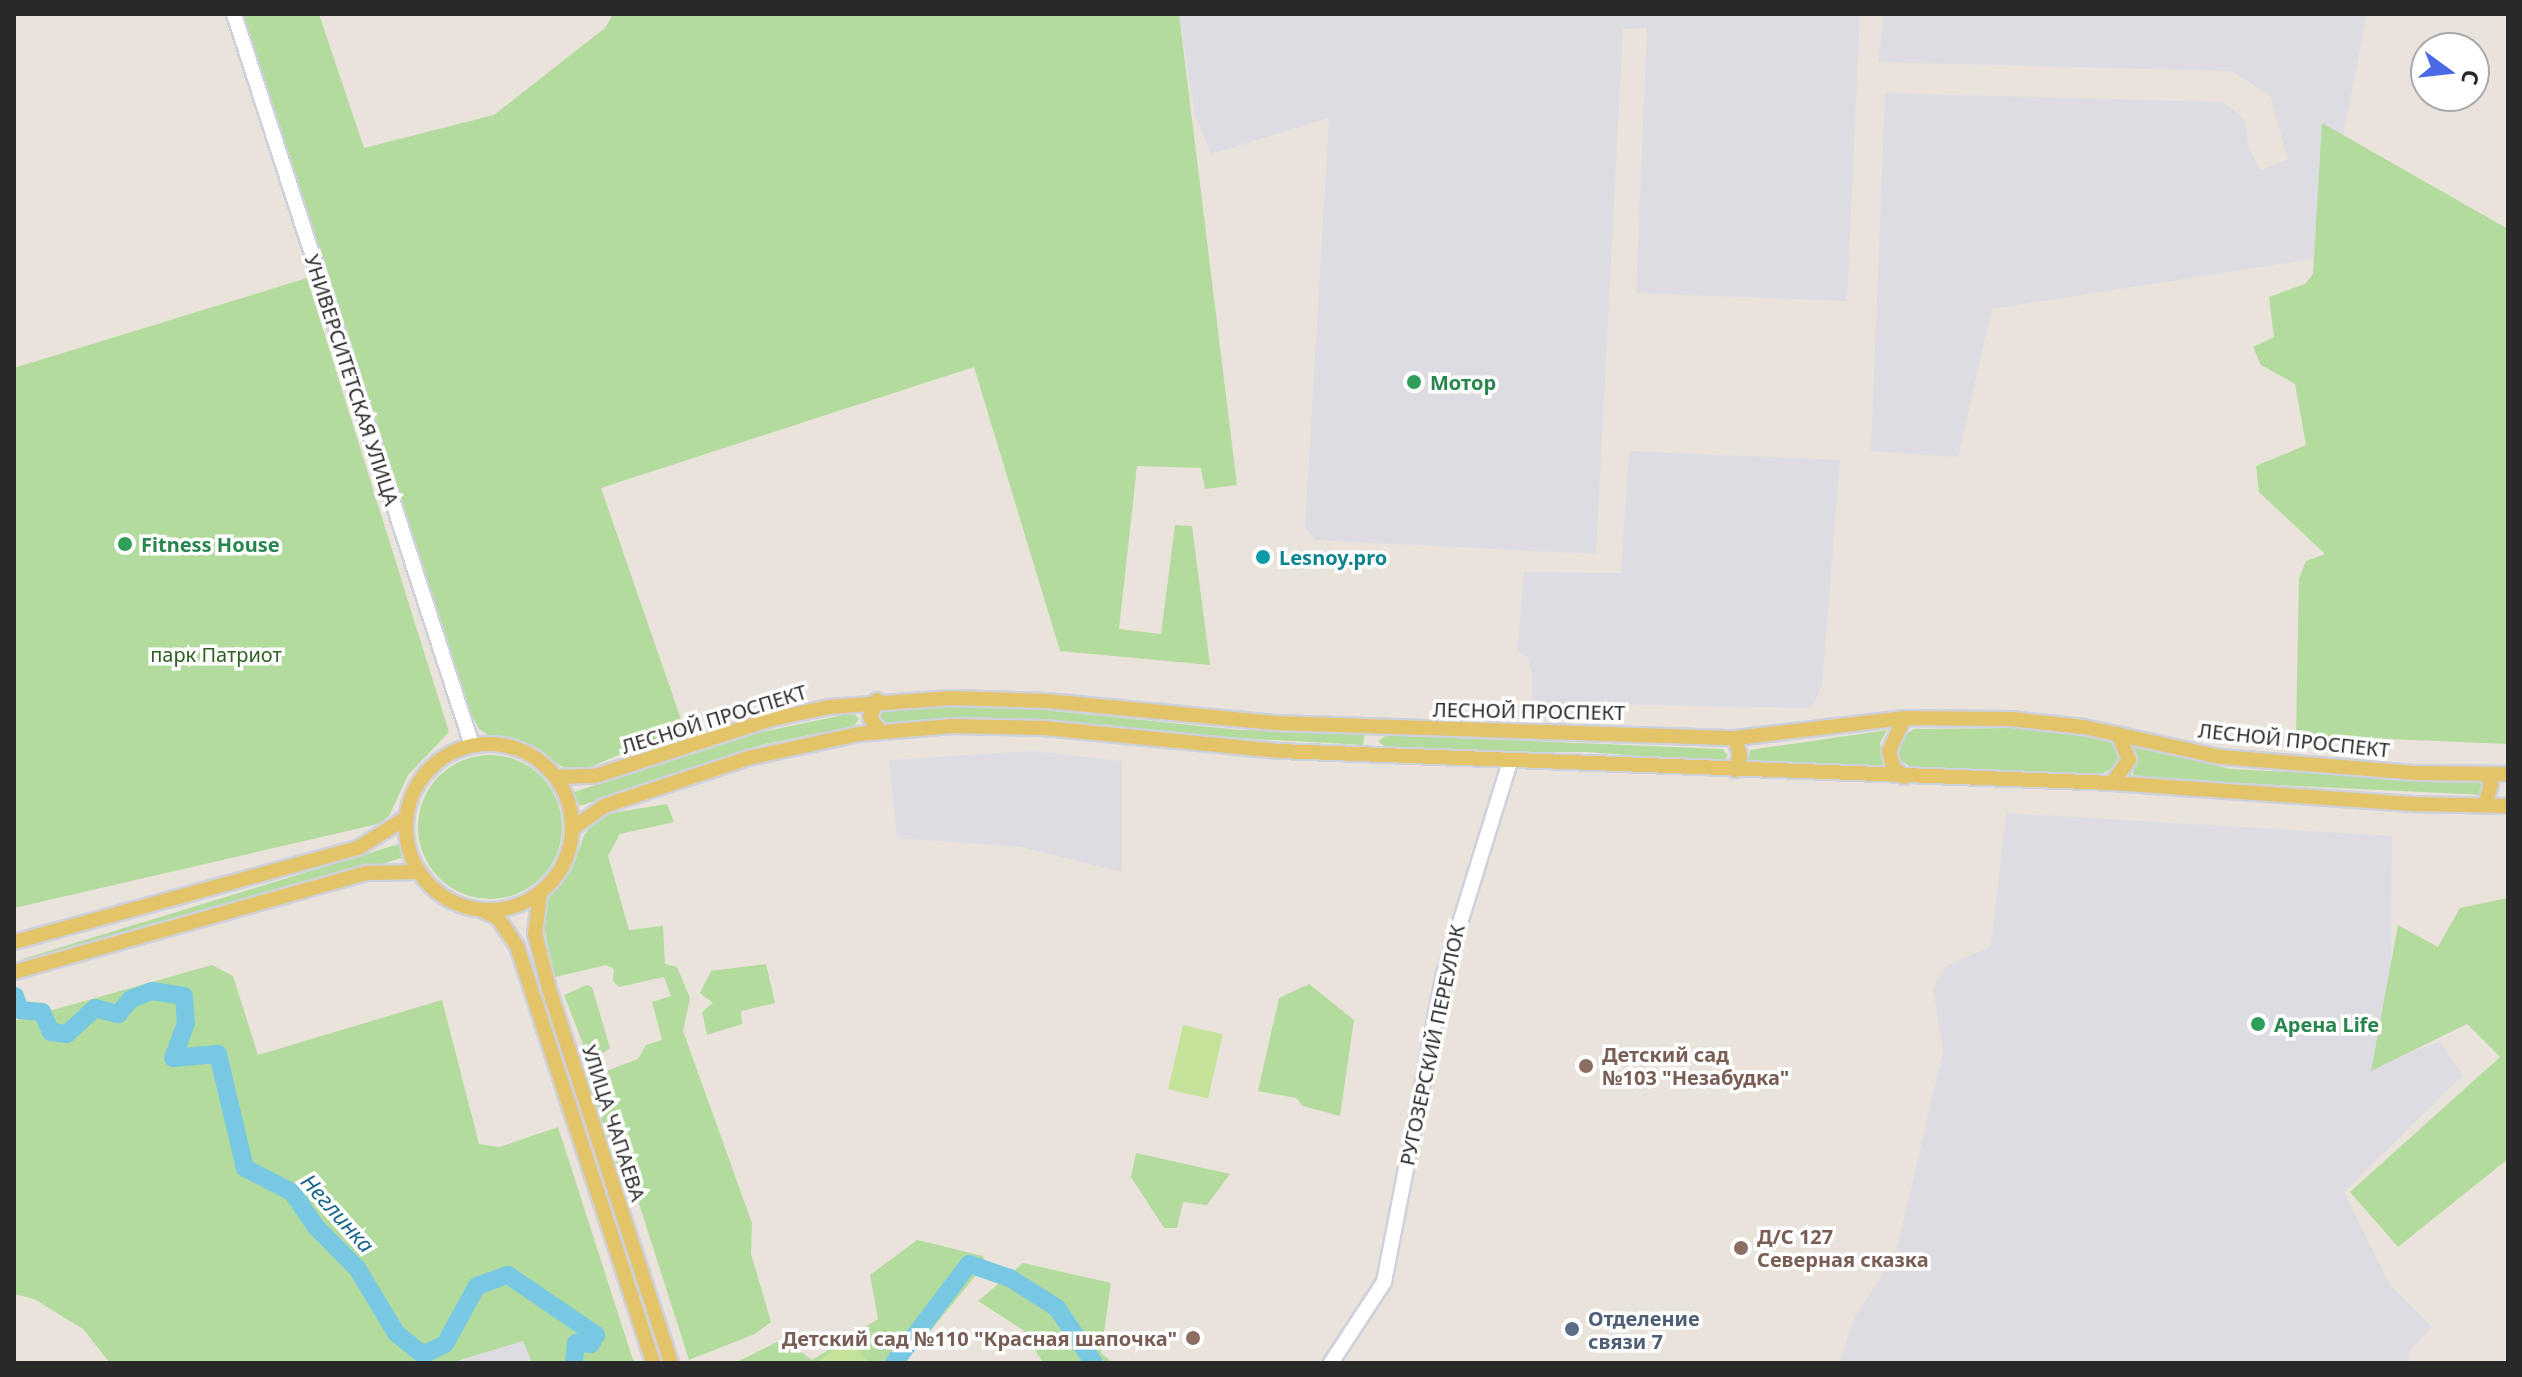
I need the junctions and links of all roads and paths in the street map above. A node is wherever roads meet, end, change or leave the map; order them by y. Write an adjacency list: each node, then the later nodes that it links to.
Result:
1 (234, 14): 10 (street, УНИВЕРСИТЕТСКАЯ УЛИЦА)
2 (877, 700): 3 (main road, ЛЕСНОЙ ПРОСПЕКТ); 5 (main road, ЛЕСНОЙ ПРОСПЕКТ); 6 (main road)
3 (852, 704): 7 (main road); 16 (main road, ЛЕСНОЙ ПРОСПЕКТ)
4 (1904, 718): 8 (main road, ЛЕСНОЙ ПРОСПЕКТ); 9 (main road, ЛЕСНОЙ ПРОСПЕКТ); 17 (main road)
5 (1376, 726): 9 (main road, ЛЕСНОЙ ПРОСПЕКТ); 11 (main road)
6 (880, 732): 7 (main road); 11 (main road)
7 (859, 734): 22 (main road)
8 (2118, 734): 14 (main road, ЛЕСНОЙ ПРОСПЕКТ); 18 (main road)
9 (1735, 738): 13 (main road)
10 (472, 745): 16 (main road); 21 (main road)
11 (1376, 754): 12 (main road)
12 (1510, 761): 13 (main road); 30 (street, РУГОЗЕРСКИЙ ПЕРЕУЛОК)
13 (1735, 770): 17 (main road)
14 (2487, 774): 15 (main road, ЛЕСНОЙ ПРОСПЕКТ); 19 (main road)
15 (2508, 774)
16 (557, 777): 22 (main road)
17 (1904, 777): 18 (main road)
18 (2112, 783): 19 (main road)
19 (2485, 805): 20 (main road)
20 (2508, 806)
21 (406, 818): 23 (main road); 26 (main road)
22 (573, 828): 24 (main road)
23 (419, 872): 25 (main road); 27 (main road)
24 (540, 893): 25 (main road); 29 (main road, УЛИЦА ЧАПАЕВА)
25 (484, 910): 28 (main road, УЛИЦА ЧАПАЕВА)
26 (18, 941)
27 (20, 970)
28 (653, 1363)
29 (671, 1363)
30 (1331, 1363)

